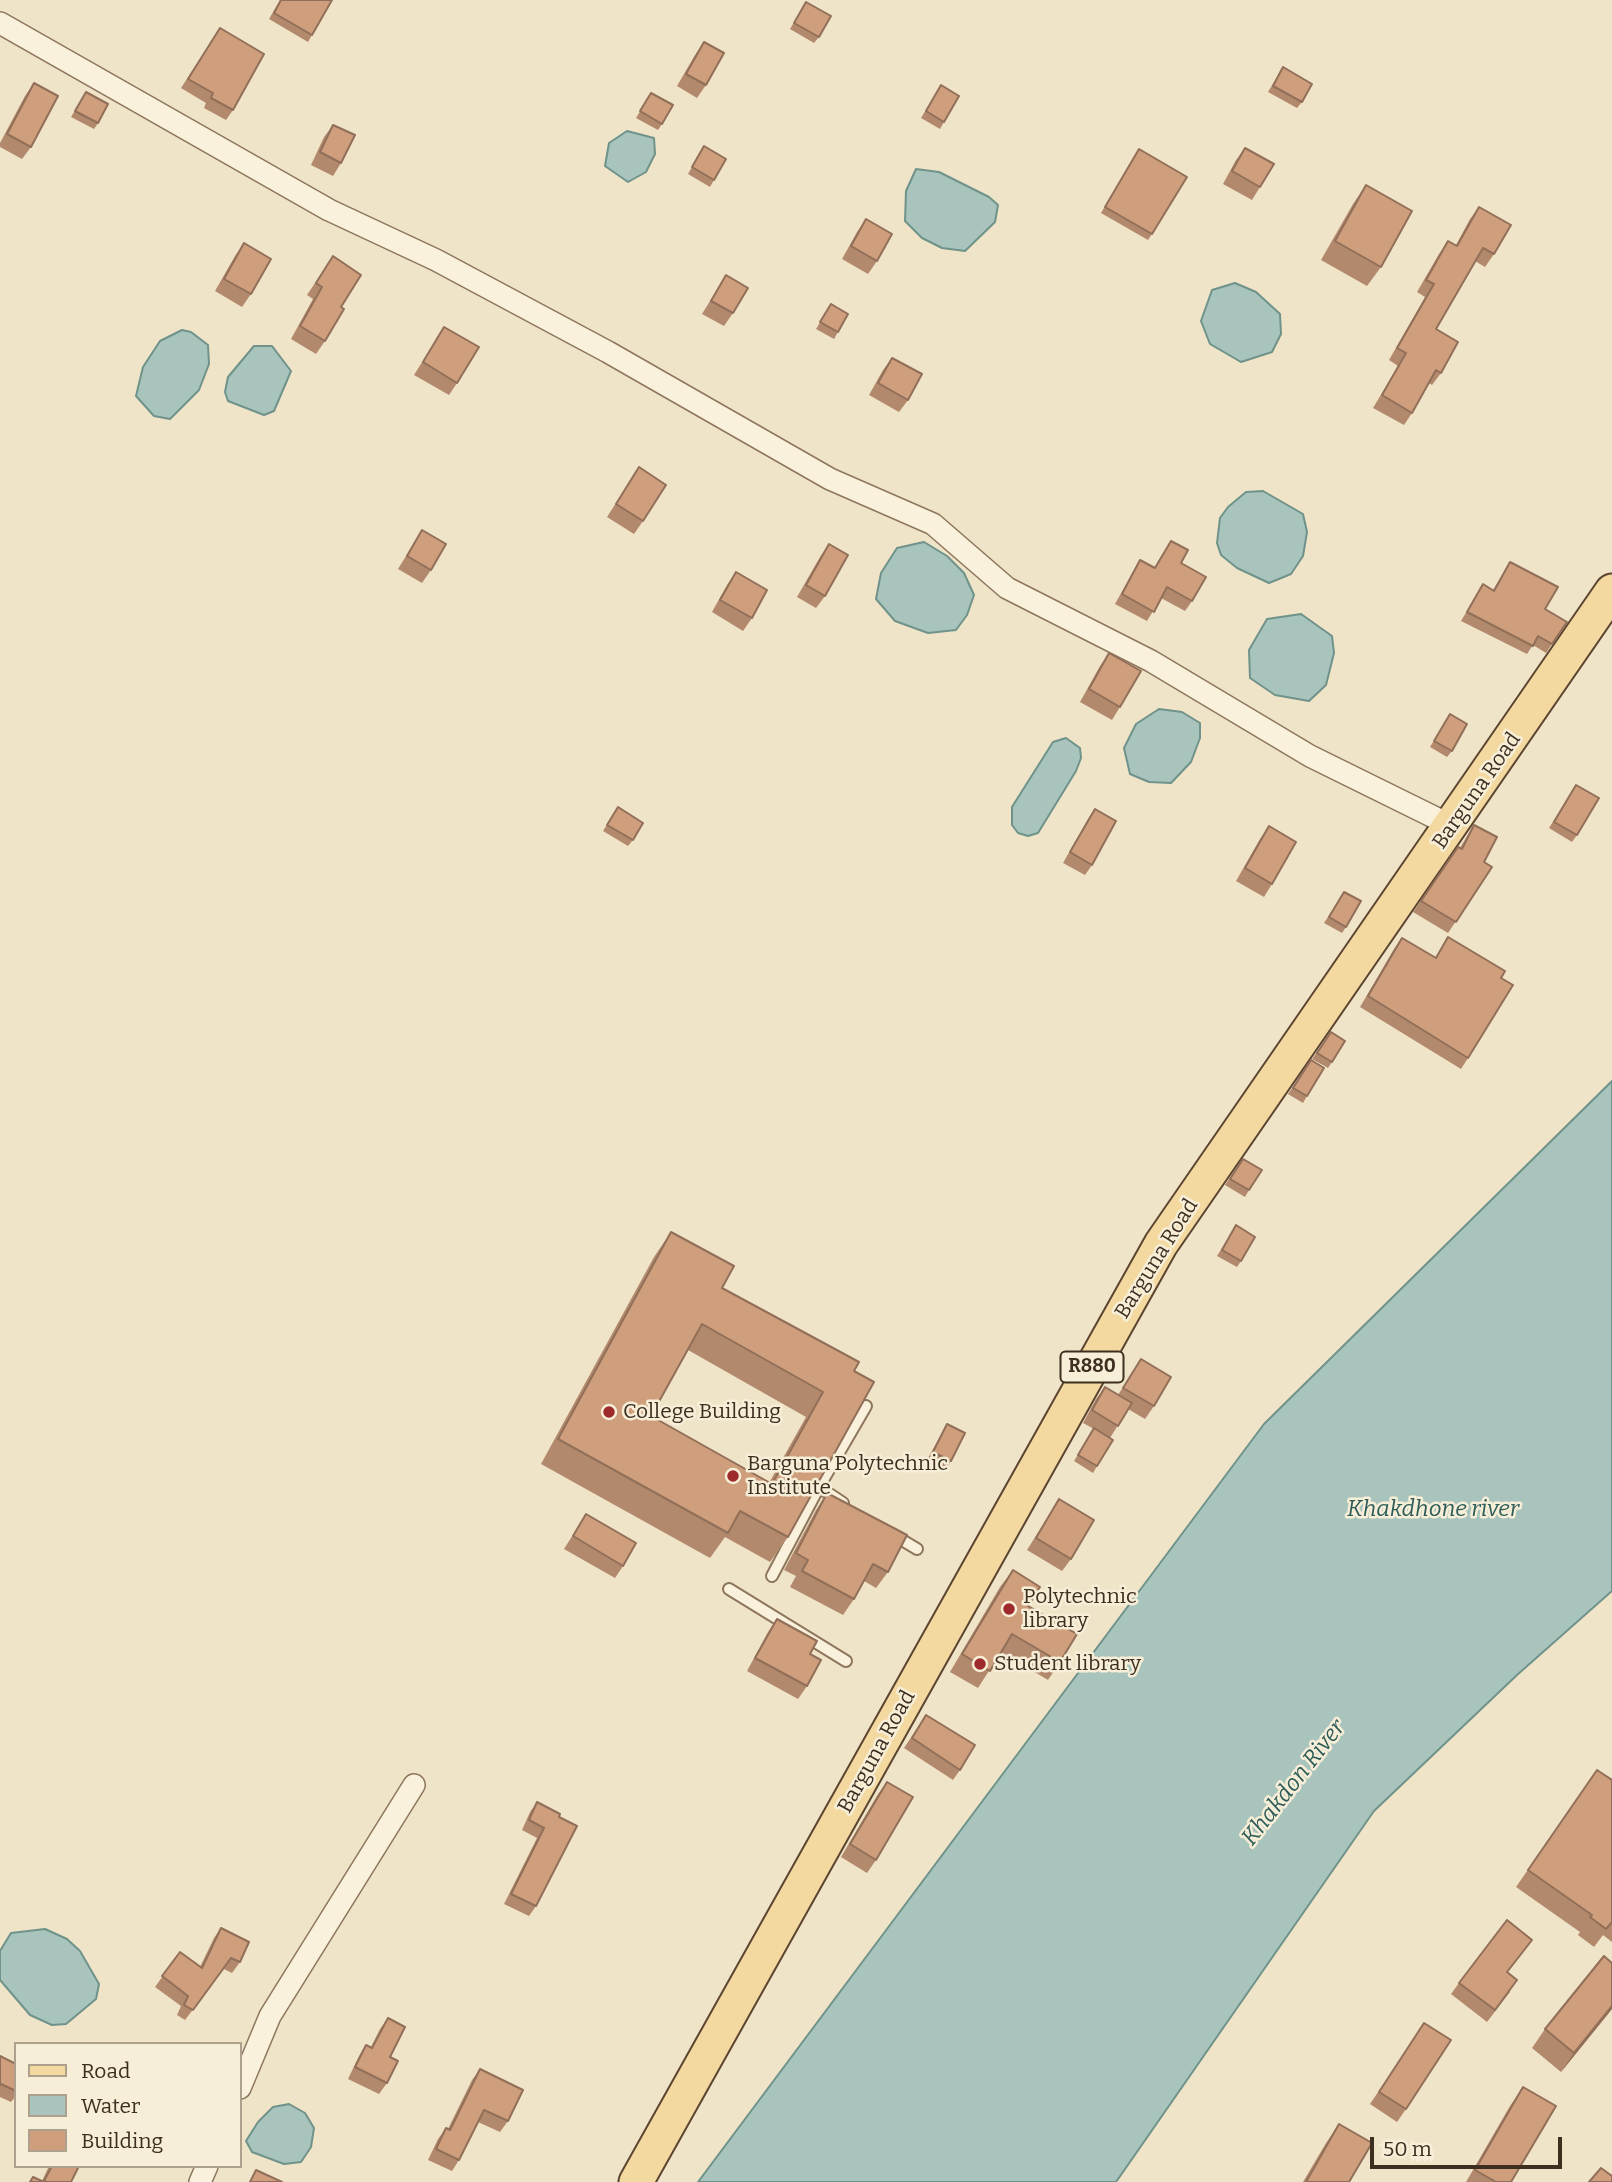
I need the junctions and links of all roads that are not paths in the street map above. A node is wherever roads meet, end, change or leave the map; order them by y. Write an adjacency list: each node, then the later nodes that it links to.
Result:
1 (0, 23): 3 (street)
2 (1612, 592): 3 (main road, Barguna Road / R880)
3 (1452, 826): 14 (main road, Barguna Road / R880)
4 (866, 1406): 5 (lane)
5 (819, 1487): 6 (lane); 9 (lane)
6 (851, 1508)
7 (884, 1529): 8 (lane)
8 (916, 1549)
9 (772, 1576)
10 (729, 1589): 11 (lane)
11 (846, 1661)
12 (414, 1785): 13 (street)
13 (242, 2083)
14 (636, 2182)

